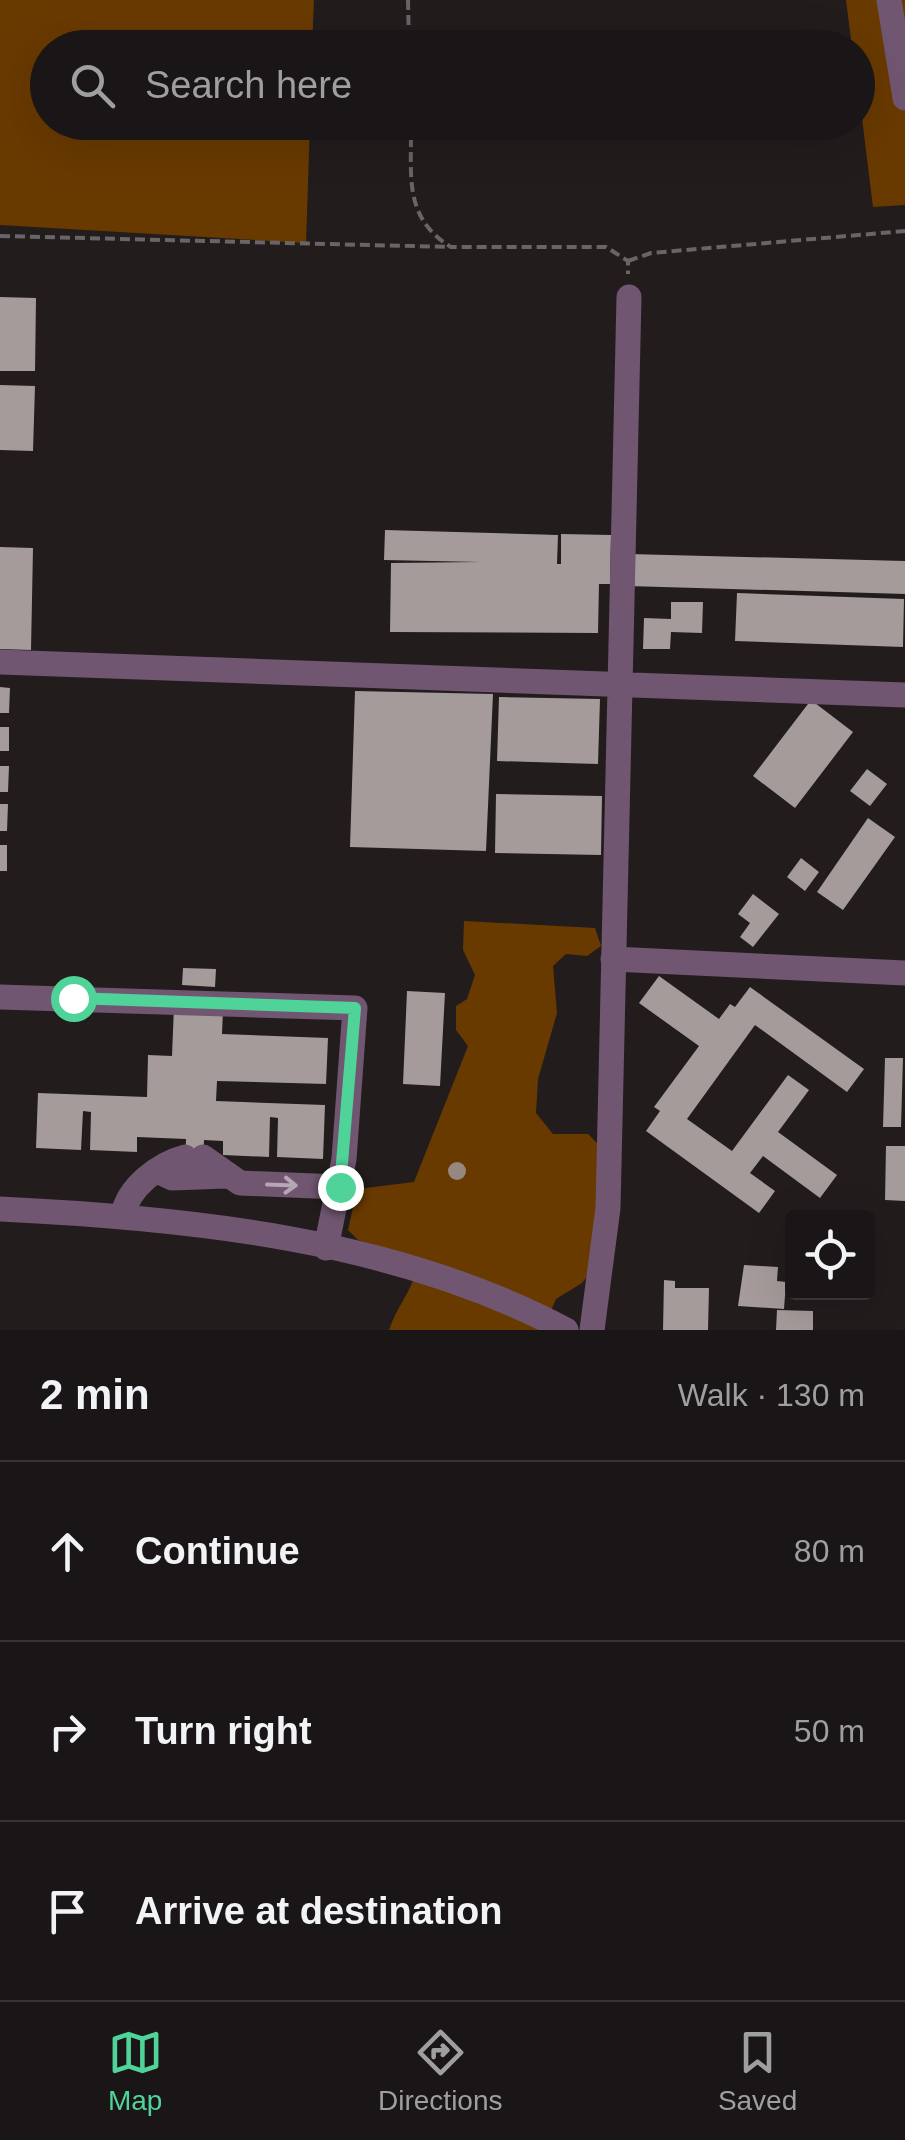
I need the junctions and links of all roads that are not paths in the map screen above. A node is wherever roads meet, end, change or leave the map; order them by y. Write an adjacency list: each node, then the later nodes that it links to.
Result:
1 (889, 0): 2 (street)
2 (905, 98)
3 (629, 297): 5 (street)
4 (0, 662): 5 (street)
5 (620, 681): 6 (street); 7 (street)
6 (905, 694)
7 (614, 959): 8 (street); 17 (street)
8 (905, 973)
9 (0, 997): 12 (street)
10 (157, 1171): 11 (street); 11 (street); 14 (street)
11 (226, 1176): 12 (street, one-way to 12)
12 (340, 1187): 15 (street)
13 (0, 1209): 14 (street)
14 (123, 1215): 15 (street)
15 (326, 1248): 16 (street)
16 (566, 1330)
17 (592, 1330)

